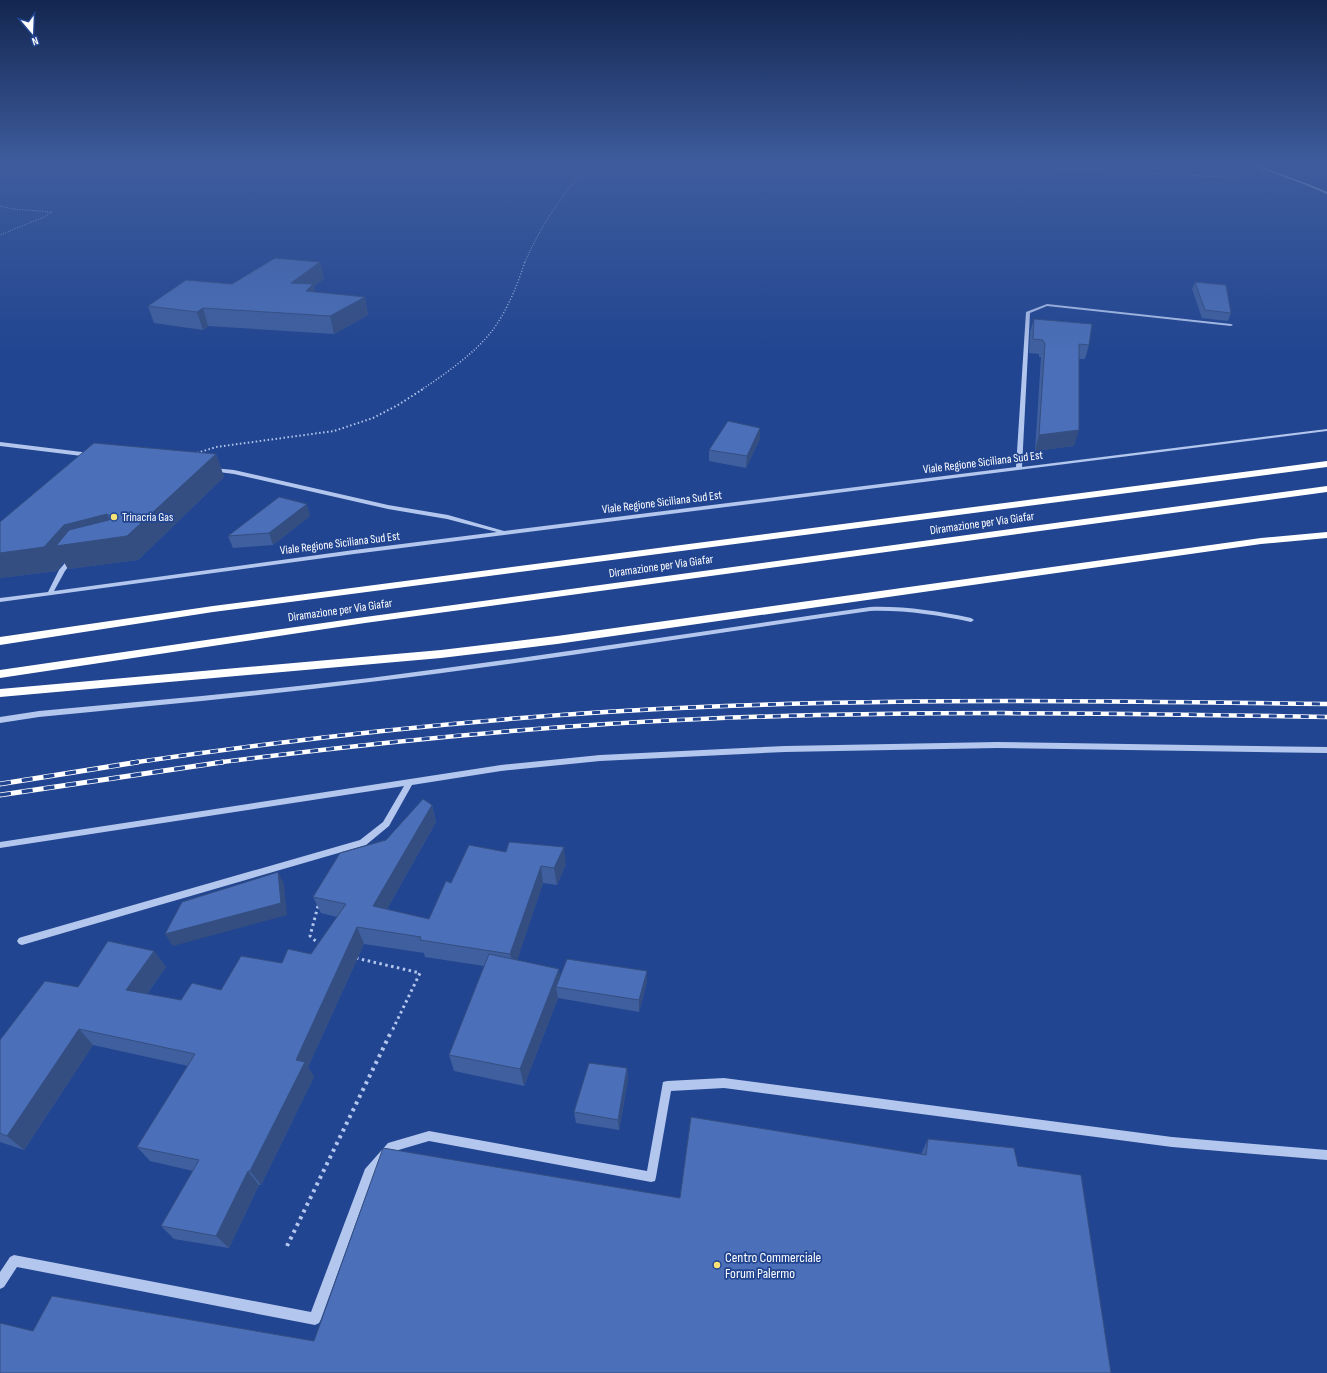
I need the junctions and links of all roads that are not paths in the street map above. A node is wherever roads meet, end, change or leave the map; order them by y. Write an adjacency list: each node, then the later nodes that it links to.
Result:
1 (1231, 325): 7 (street)
2 (1327, 430): 7 (street, Viale Regione Siciliana Sud Est)
3 (0, 444): 4 (street)
4 (94, 455)
5 (1327, 464): 15 (highway, Diramazione per Via Giafar)
6 (203, 468): 9 (street)
7 (1019, 468): 9 (street, Viale Regione Siciliana Sud Est)
8 (1327, 489): 16 (highway, Diramazione per Via Giafar)
9 (506, 533): 12 (street, Viale Regione Siciliana Sud Est)
10 (1327, 535): 17 (highway)
11 (78, 551): 12 (street)
12 (50, 593): 13 (street, Viale Regione Siciliana Sud Est)
13 (0, 600)
14 (971, 620): 18 (street)
15 (0, 640)
16 (0, 674)
17 (0, 693)
18 (0, 720)
19 (1327, 750): 20 (street)
20 (410, 782): 21 (street); 22 (street)
21 (0, 845)
22 (22, 941)
23 (1327, 1155): 24 (street)
24 (0, 1283)

